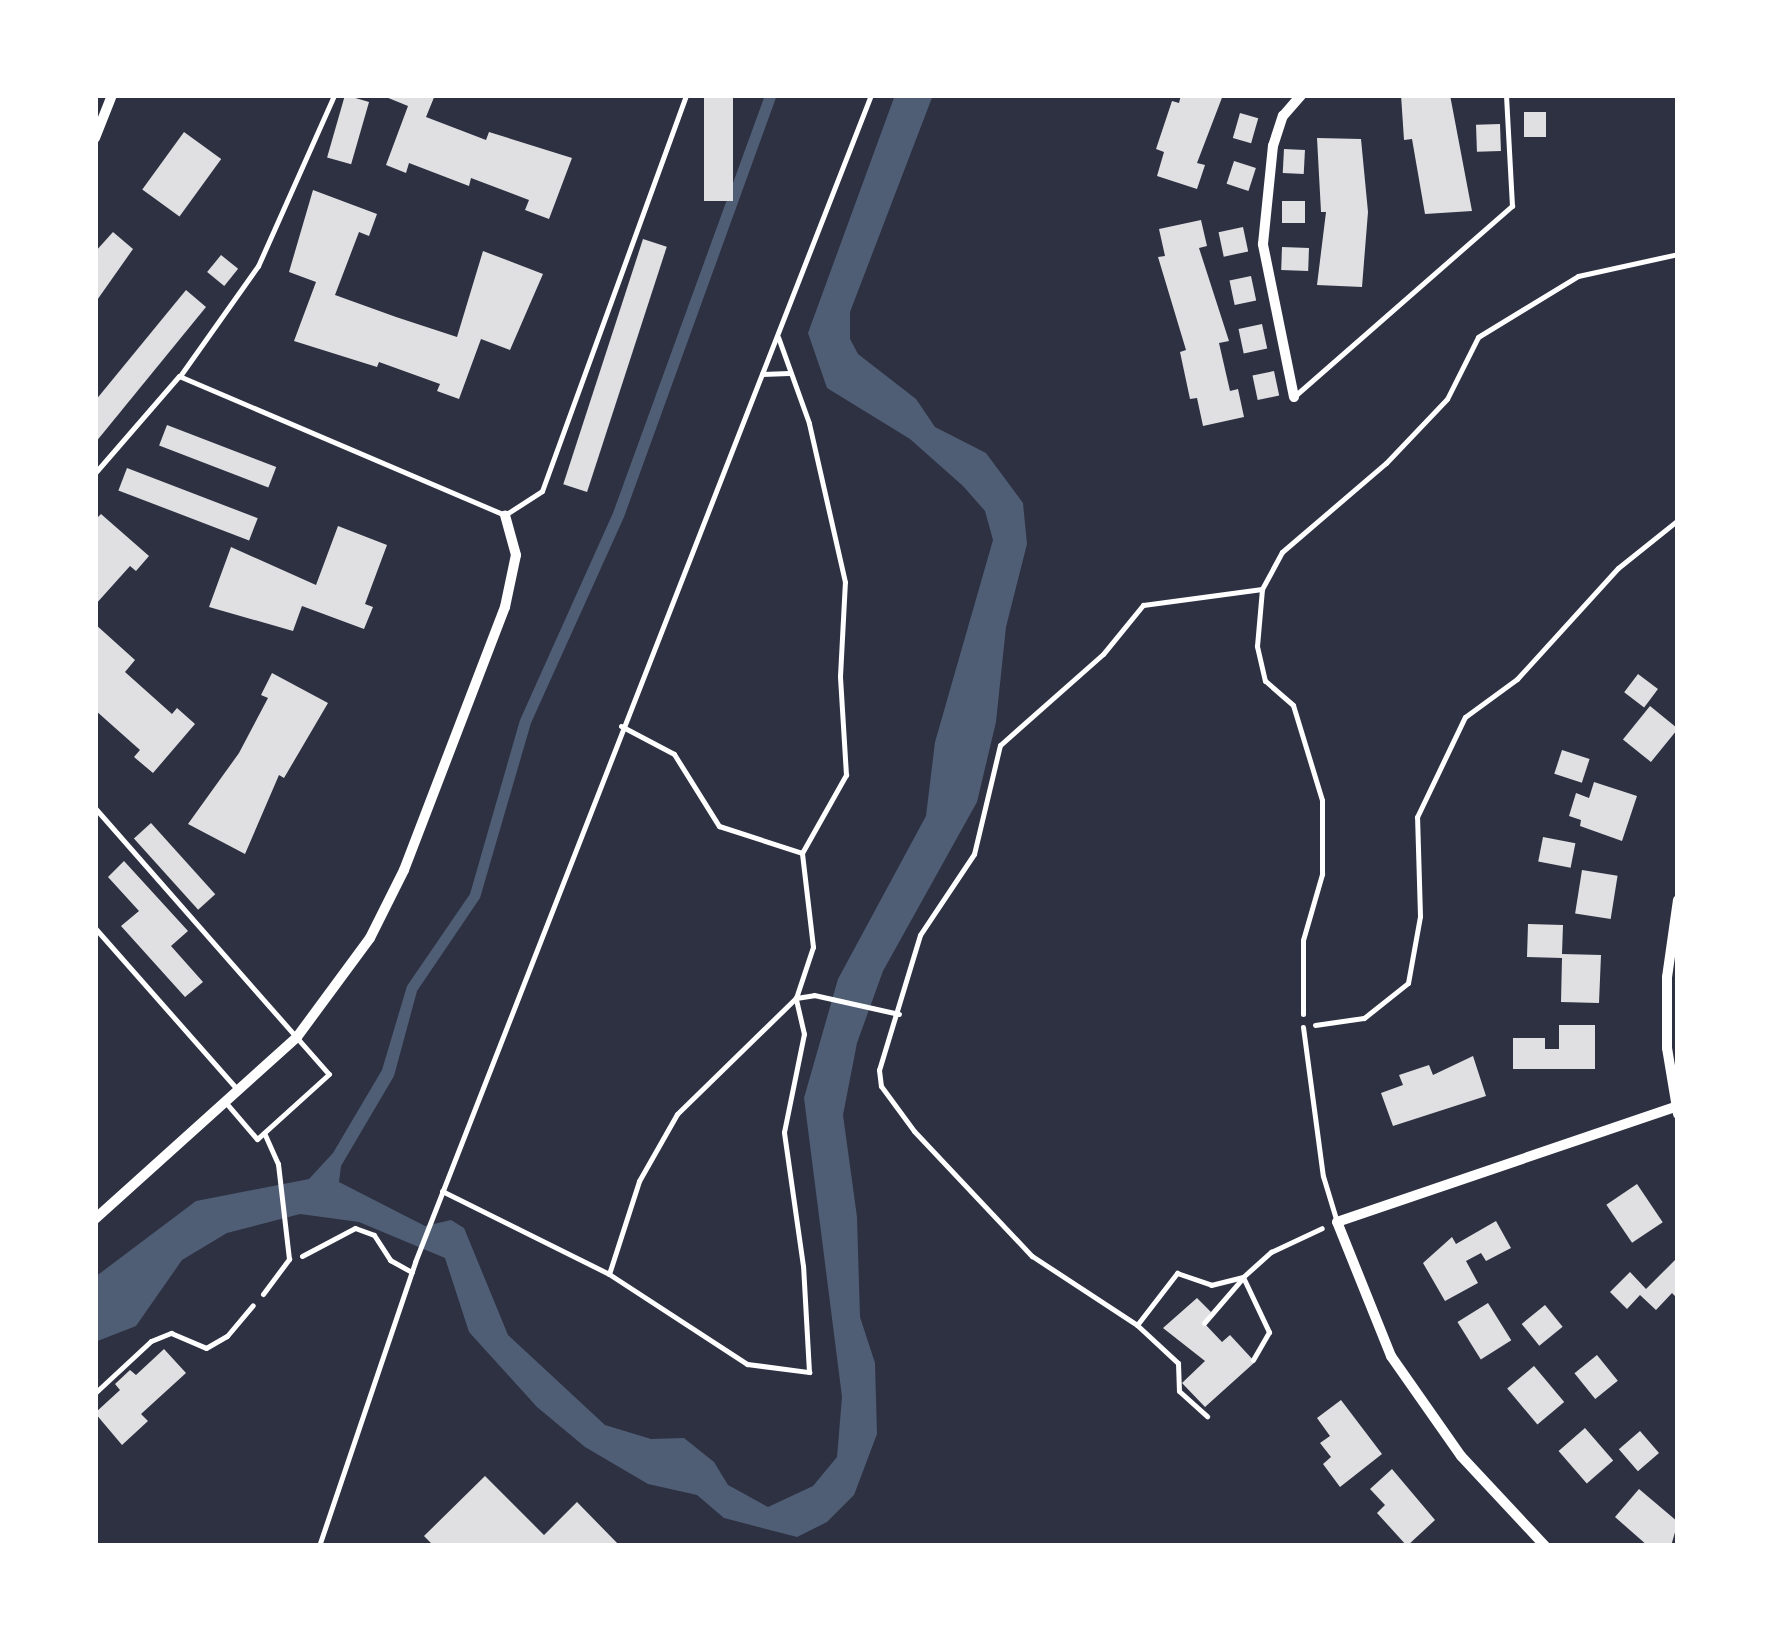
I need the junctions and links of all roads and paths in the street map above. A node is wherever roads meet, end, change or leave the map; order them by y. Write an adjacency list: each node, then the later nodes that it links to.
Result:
1 (112, 95): 7 (street)
2 (334, 95): 12 (lane)
3 (686, 95): 15 (lane)
4 (870, 95): 9 (path)
5 (1301, 95): 13 (street)
6 (1506, 95): 13 (lane)
7 (95, 138)
8 (1678, 254): 17 (path)
9 (777, 334): 10 (path); 11 (path)
10 (789, 373): 11 (path); 20 (path)
11 (761, 374): 18 (path)
12 (179, 376): 14 (lane); 15 (lane)
13 (1294, 397)
14 (95, 473)
15 (505, 516): 26 (street)
16 (1678, 520): 25 (path)
17 (1262, 589): 24 (path); 25 (path)
18 (621, 726): 20 (path); 31 (path)
19 (95, 808): 26 (lane)
20 (802, 853): 23 (path)
21 (1678, 900): 29 (street)
22 (95, 928): 27 (lane)
23 (799, 997): 24 (path); 36 (path); 36 (path)
24 (896, 1013): 40 (path)
25 (1303, 1027): 33 (lane)
26 (296, 1037): 27 (street); 30 (lane)
27 (238, 1090): 28 (street)
28 (226, 1102): 30 (lane); 32 (street)
29 (1677, 1111): 33 (street)
30 (264, 1132): 34 (lane)
31 (442, 1191): 35 (path); 36 (path)
32 (95, 1219)
33 (1337, 1222): 37 (path); 45 (street)
34 (289, 1259): 35 (path); 38 (lane)
35 (412, 1272): 44 (path)
36 (609, 1274)
37 (1243, 1277): 39 (path); 40 (path); 41 (path)
38 (263, 1294): 42 (path)
39 (1204, 1323)
40 (1137, 1325): 43 (path)
41 (1253, 1360)
42 (95, 1393)
43 (1207, 1416)
44 (319, 1546)
45 (1544, 1546)

